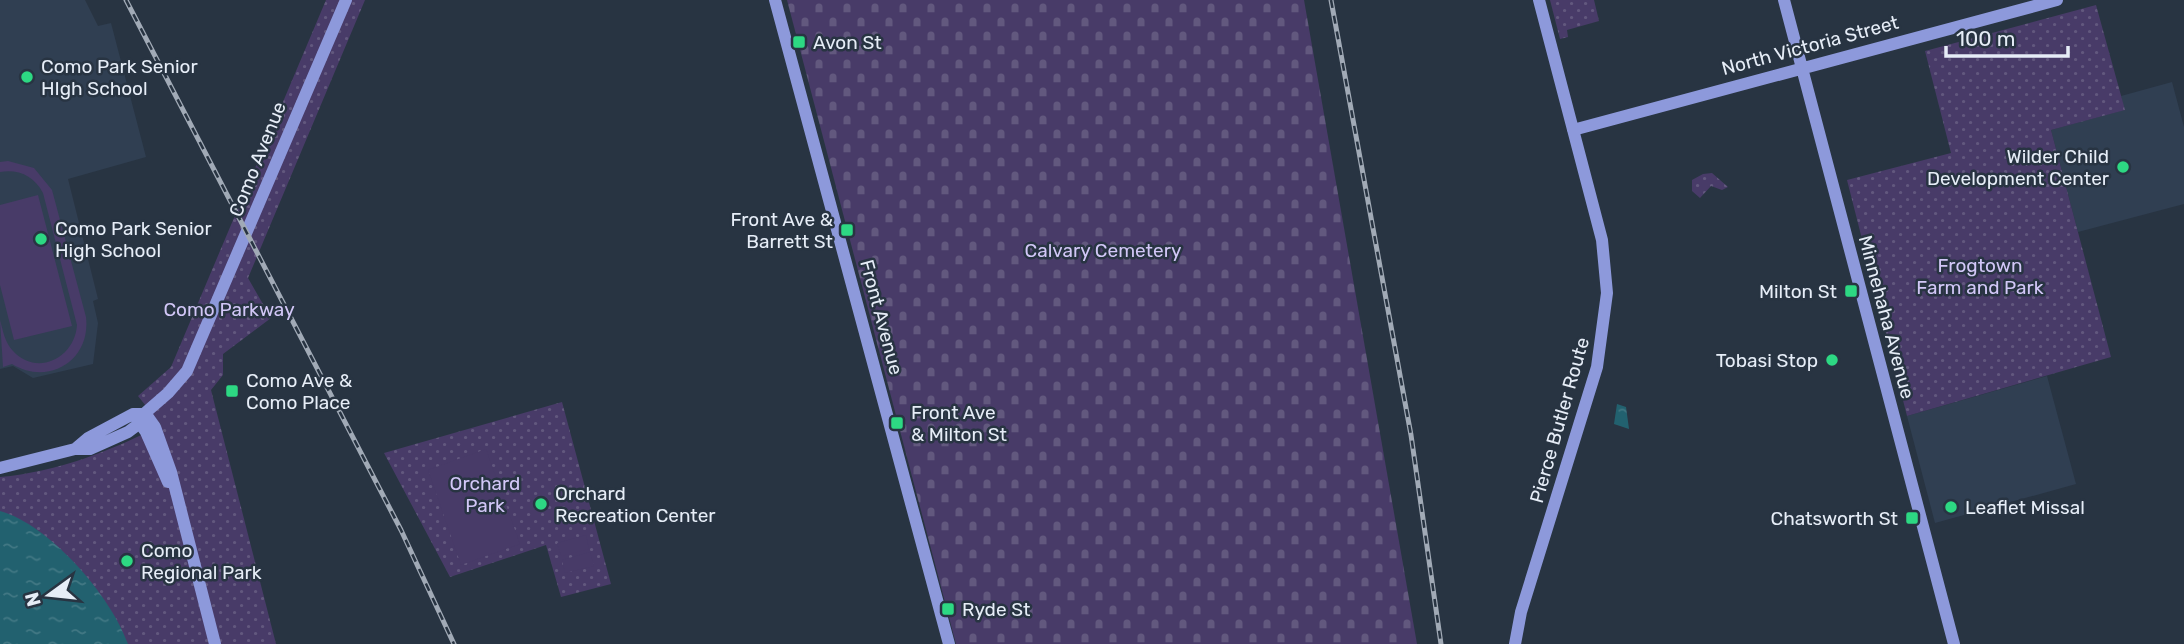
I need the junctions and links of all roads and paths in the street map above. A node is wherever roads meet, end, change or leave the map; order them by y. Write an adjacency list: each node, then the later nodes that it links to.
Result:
1 (346, 0): 8 (street, Como Avenue)
2 (775, 0): 15 (street, Front Avenue)
3 (1539, 0): 7 (street, Pierce Butler Route)
4 (1784, 0): 6 (street, Minnehaha Avenue)
5 (2057, 0): 6 (street, North Victoria Street)
6 (1802, 68): 7 (street, North Victoria Street); 17 (street, Minnehaha Avenue)
7 (1573, 130): 16 (street, Pierce Butler Route)
8 (139, 417): 9 (street); 10 (street); 11 (street); 13 (street)
9 (116, 437): 10 (street); 11 (street)
10 (75, 449): 12 (street)
11 (155, 455): 13 (street)
12 (0, 467)
13 (176, 496): 14 (street)
14 (215, 644)
15 (949, 644)
16 (1515, 644)
17 (1954, 644)

